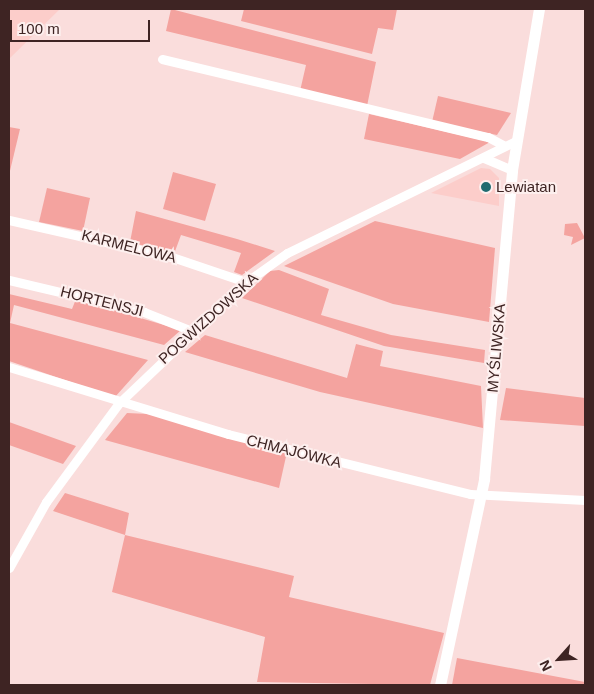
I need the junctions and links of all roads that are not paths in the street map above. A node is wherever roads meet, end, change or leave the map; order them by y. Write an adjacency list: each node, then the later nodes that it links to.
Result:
1 (538, 9): 3 (street, MYŚLIWSKA)
2 (162, 59): 4 (street)
3 (516, 141): 4 (street, POGWIZDOWSKA); 6 (street, MYŚLIWSKA)
4 (504, 145): 5 (street, POGWIZDOWSKA)
5 (484, 158): 6 (street); 9 (street, POGWIZDOWSKA)
6 (512, 170): 13 (street, MYŚLIWSKA)
7 (9, 220): 9 (street, KARMELOWA)
8 (9, 280): 10 (street, HORTENSJI)
9 (246, 282): 10 (street, POGWIZDOWSKA)
10 (192, 331): 12 (street, POGWIZDOWSKA)
11 (9, 368): 12 (street, CHMAJÓWKA)
12 (119, 403): 13 (street, CHMAJÓWKA); 15 (street, POGWIZDOWSKA)
13 (482, 494): 14 (street, CHMAJÓWKA); 16 (street, MYŚLIWSKA)
14 (585, 500)
15 (9, 568)
16 (440, 685)

